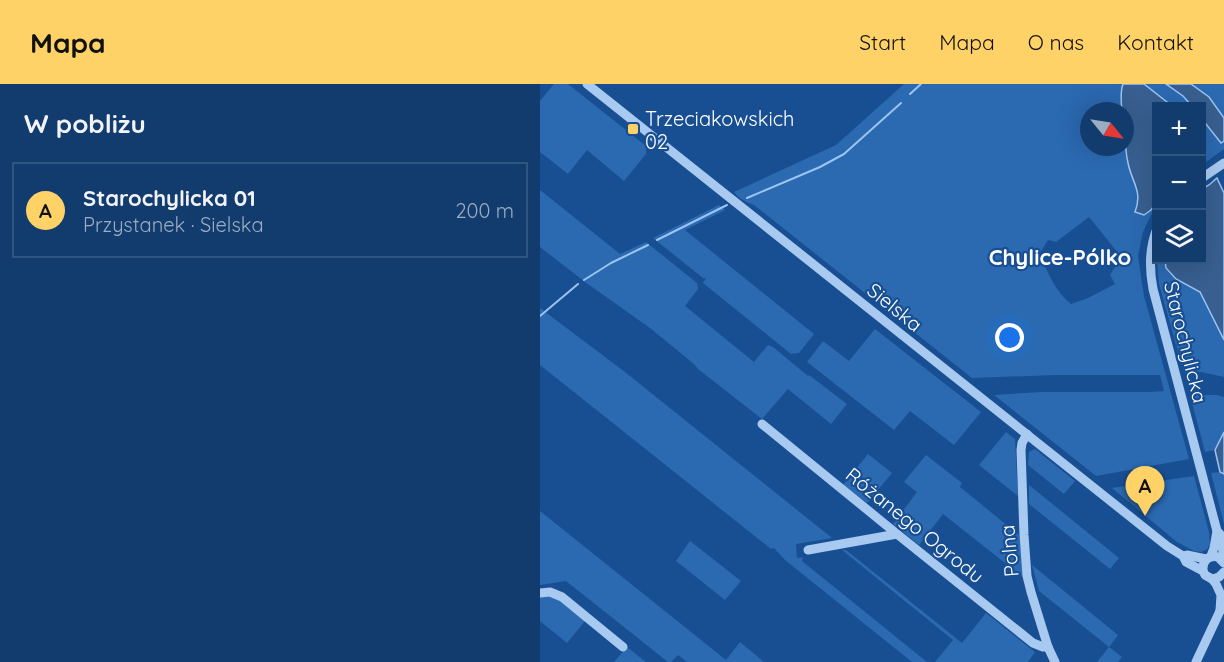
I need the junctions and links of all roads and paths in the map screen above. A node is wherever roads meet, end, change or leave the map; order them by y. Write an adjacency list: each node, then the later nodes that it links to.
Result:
1 (586, 84): 6 (street, Sielska)
2 (1224, 163): 3 (street)
3 (1206, 175)
4 (1152, 242): 7 (street, Starochylicka)
5 (762, 424): 8 (street, Różanego Ogrodu)
6 (1027, 434): 10 (street, Sielska); 19 (street, Polna)
7 (1217, 531): 11 (street, Starochylicka); 12 (street, Starochylicka)
8 (897, 534): 9 (street); 19 (street, Różanego Ogrodu)
9 (808, 550)
10 (1183, 556): 11 (street, Sielska); 13 (street, Sielska)
11 (1209, 558): 12 (street, Starochylicka); 13 (street, Starochylicka)
12 (1223, 561)
13 (1203, 571): 15 (street)
14 (1224, 574): 15 (street)
15 (1212, 579): 17 (street)
16 (545, 593): 18 (street)
17 (1222, 608): 21 (street)
18 (623, 647)
19 (1048, 647): 20 (street, Polna)
20 (1055, 662)
21 (1196, 662)

